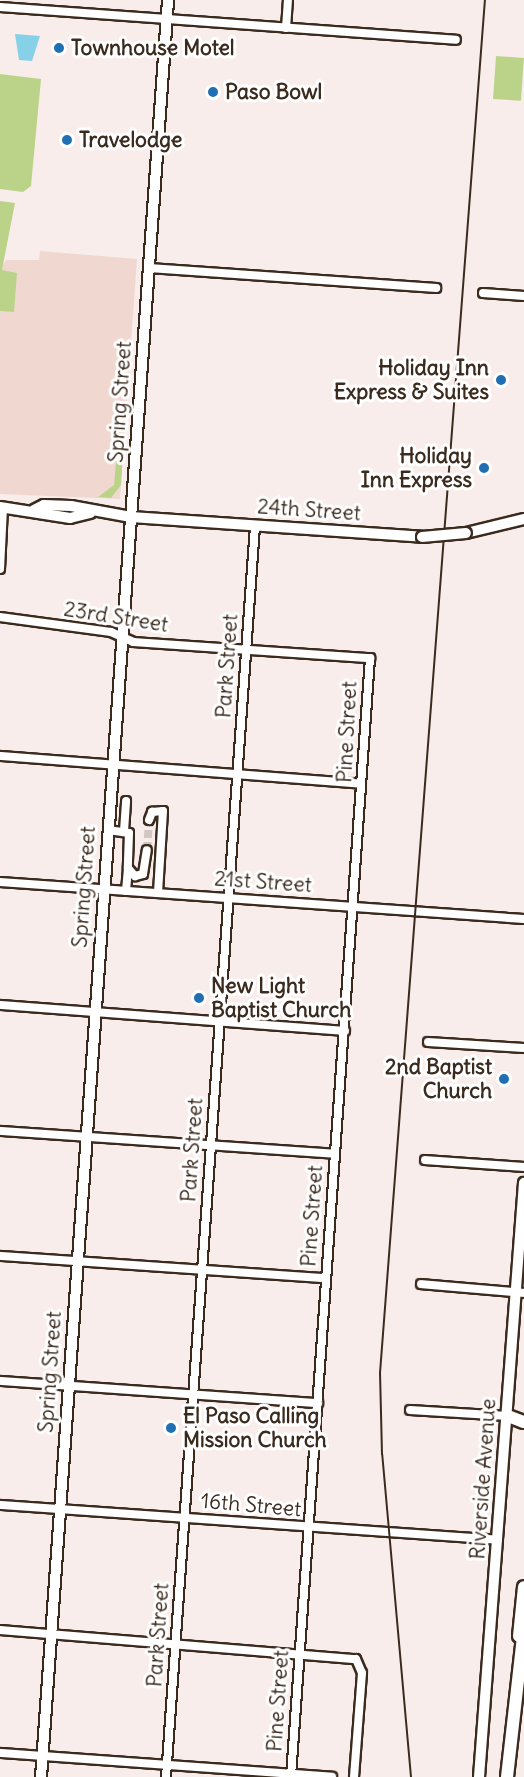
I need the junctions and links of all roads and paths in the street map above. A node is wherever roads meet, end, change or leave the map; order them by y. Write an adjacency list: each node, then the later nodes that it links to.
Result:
1 (168, 0): 4 (main road, Spring Street)
2 (288, 0): 5 (street)
3 (0, 7): 4 (street)
4 (166, 20): 5 (street); 7 (main road, Spring Street)
5 (286, 28): 6 (street)
6 (456, 40)
7 (149, 268): 8 (street); 12 (main road, Spring Street)
8 (436, 288)
9 (483, 293): 10 (street)
10 (524, 296)
11 (2, 507): 12 (main road, 24th Street); 15 (street)
12 (131, 517): 14 (main road, 24th Street); 17 (main road, Spring Street)
13 (524, 519): 14 (main road, 24th Street, bridge)
14 (255, 526): 18 (street, Park Street)
15 (0, 569)
16 (0, 617): 17 (street, 23rd Street)
17 (122, 638): 18 (street, 23rd Street); 21 (main road, Spring Street)
18 (246, 649): 19 (street, 23rd Street); 22 (street, Park Street)
19 (370, 658): 23 (street, Pine Street)
20 (0, 756): 21 (street)
21 (113, 765): 22 (street); 26 (main road, Spring Street)
22 (237, 774): 23 (street); 34 (street, Park Street)
23 (361, 784): 35 (street, Pine Street)
24 (126, 801): 27 (street)
25 (149, 820): 33 (street)
26 (108, 830): 27 (street); 31 (main road, Spring Street)
27 (124, 831): 29 (street)
28 (147, 850): 29 (street)
29 (128, 868): 32 (street)
30 (0, 882): 31 (street, 21st Street)
31 (104, 889): 32 (street, 21st Street); 38 (main road, Spring Street)
32 (126, 891): 33 (street, 21st Street)
33 (158, 893): 34 (street, 21st Street)
34 (229, 898): 35 (street, 21st Street); 39 (street, Park Street)
35 (354, 907): 36 (street, 21st Street); 40 (street, Pine Street)
36 (524, 920)
37 (0, 1005): 38 (street)
38 (95, 1012): 39 (street); 44 (main road, Spring Street)
39 (219, 1021): 40 (street); 45 (street, Park Street)
40 (345, 1031): 46 (street, Pine Street)
41 (428, 1042): 42 (street)
42 (524, 1048)
43 (0, 1131): 44 (street)
44 (86, 1138): 45 (street); 51 (main road, Spring Street)
45 (211, 1146): 46 (street); 52 (street, Park Street)
46 (334, 1154): 53 (street, Pine Street)
47 (425, 1160): 48 (street)
48 (524, 1167)
49 (524, 1183): 55 (main road, Riverside Avenue)
50 (0, 1256): 51 (street)
51 (77, 1261): 52 (street); 57 (main road, Spring Street)
52 (202, 1270): 53 (street); 58 (street, Park Street)
53 (325, 1278): 59 (street, Pine Street)
54 (421, 1284): 55 (street)
55 (520, 1292): 62 (main road, Riverside Avenue)
56 (0, 1381): 57 (street)
57 (70, 1385): 58 (street); 65 (main road, Spring Street)
58 (194, 1394): 59 (street); 66 (street, Park Street)
59 (318, 1403): 67 (street, Pine Street)
60 (410, 1410): 62 (street)
61 (524, 1413): 62 (highway)
62 (508, 1416): 63 (highway); 68 (main road, Riverside Avenue)
63 (524, 1422)
64 (0, 1505): 65 (street, 16th Street)
65 (60, 1509): 66 (street, 16th Street); 72 (main road, Spring Street)
66 (185, 1517): 67 (street, 16th Street); 73 (street, Park Street)
67 (308, 1527): 68 (street, 16th Street); 75 (street, Pine Street)
68 (498, 1540): 84 (main road, Riverside Avenue)
69 (524, 1587): 74 (highway)
70 (524, 1628): 74 (highway)
71 (0, 1630): 72 (street)
72 (51, 1634): 73 (street); 77 (main road, Spring Street)
73 (175, 1643): 75 (street); 78 (street, Park Street)
74 (521, 1645): 85 (highway)
75 (300, 1653): 79 (street, Pine Street); 83 (street)
76 (0, 1753): 77 (street)
77 (43, 1757): 78 (street); 80 (main road, Spring Street)
78 (167, 1765): 79 (street); 81 (street, Park Street)
79 (291, 1775): 82 (street)
80 (41, 1777)
81 (166, 1777)
82 (332, 1777)
83 (354, 1777)
84 (479, 1777)
85 (507, 1777)

